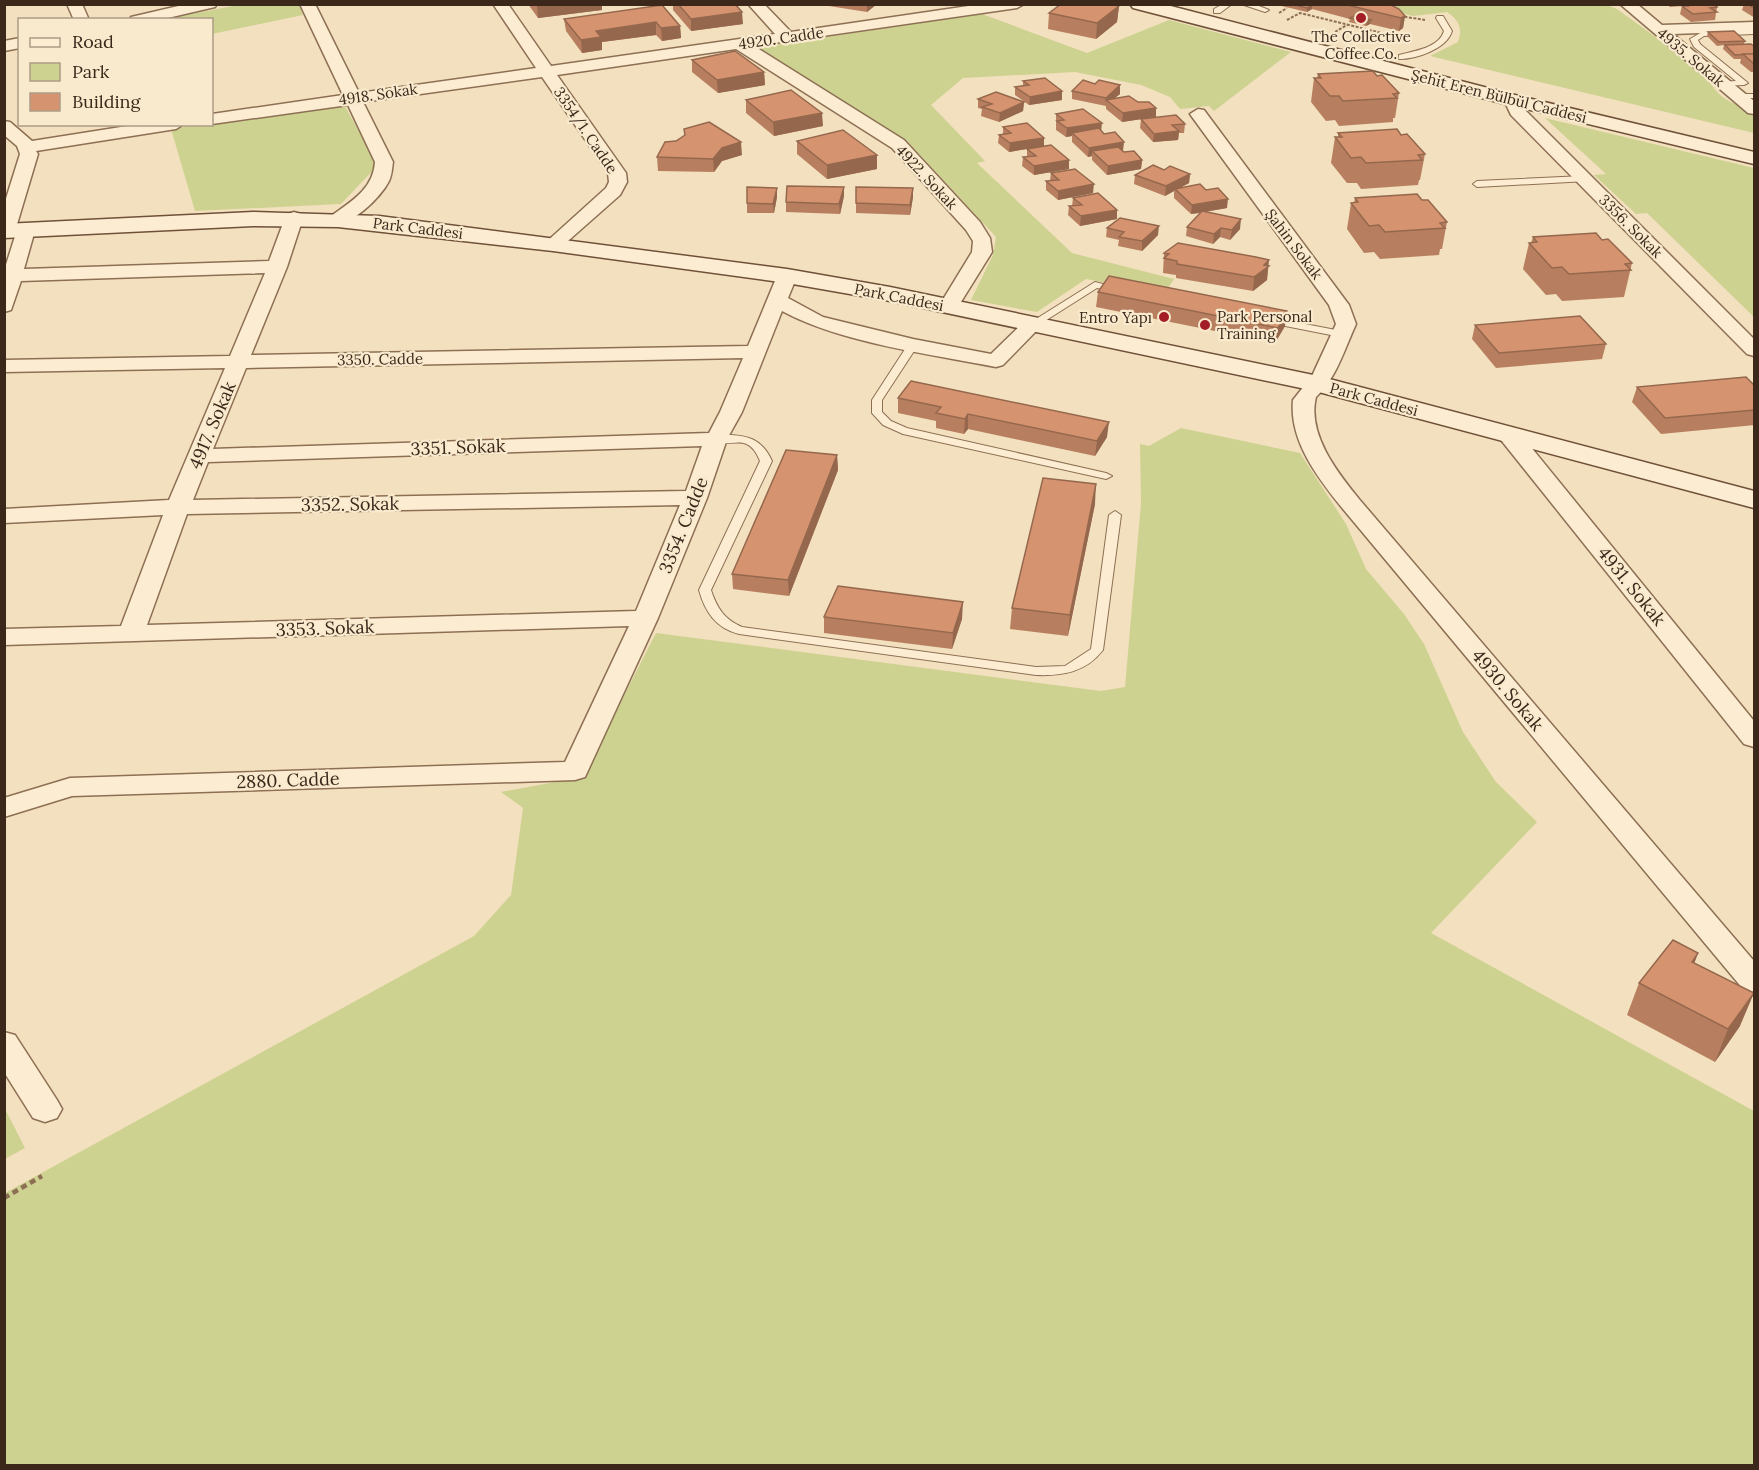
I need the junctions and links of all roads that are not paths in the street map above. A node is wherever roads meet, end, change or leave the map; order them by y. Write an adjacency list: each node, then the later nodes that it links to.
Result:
1 (74, 4): 14 (street)
2 (210, 4): 15 (street)
3 (307, 4): 27 (street)
4 (500, 4): 24 (street, 3354/1. Cadde)
5 (755, 4): 21 (street)
6 (1017, 4): 11 (street, 4920. Cadde)
7 (1139, 4): 18 (street, Şehit Eren Bülbül Caddesi)
8 (1192, 4): 12 (street, Şehit Eren Bülbül Caddesi)
9 (1244, 4): 13 (lane)
10 (1627, 4): 19 (street, 4935. Sokak)
11 (956, 8): 21 (street, 4920. Cadde)
12 (1223, 8): 18 (street, Şehit Eren Bülbül Caddesi)
13 (1265, 10)
14 (81, 18)
15 (145, 18)
16 (1442, 21): 23 (lane)
17 (1755, 26): 19 (street)
18 (1288, 30): 23 (street, Şehit Eren Bülbül Caddesi); 28 (street, Şehit Eren Bülbül Caddesi)
19 (1660, 30): 25 (street, 4935. Sokak)
20 (1755, 32): 25 (lane)
21 (787, 37): 22 (street, 4920. Cadde)
22 (739, 44): 24 (street, 4920. Cadde); 49 (street, 4922. Sokak)
23 (1402, 57): 34 (street, Şehit Eren Bülbül Caddesi)
24 (545, 72): 27 (street, 4918. Sokak); 42 (street, 3354/1. Cadde)
25 (1724, 84): 26 (street, 4935. Sokak)
26 (1746, 96): 29 (street, 4935. Sokak)
27 (352, 98): 31 (street, 4918. Sokak); 40 (street)
28 (1512, 99): 36 (street, Şehit Eren Bülbül Caddesi); 37 (street, 3356. Sokak)
29 (1755, 109)
30 (1198, 114): 52 (street, Şahin Sokak)
31 (213, 119)
32 (4, 126): 35 (street)
33 (163, 126): 35 (street)
34 (1755, 143)
35 (27, 147): 41 (street)
36 (1755, 158)
37 (1584, 178): 38 (lane); 54 (street, 3356. Sokak)
38 (1477, 184)
39 (294, 218): 40 (street, Park Caddesi); 41 (street, Park Caddesi); 43 (street, 4917. Sokak)
40 (338, 220): 42 (street, Park Caddesi)
41 (12, 231): 44 (street)
42 (554, 244): 45 (street, Park Caddesi)
43 (277, 267): 44 (street); 56 (street, 4917. Sokak)
44 (14, 274): 48 (street)
45 (787, 276): 47 (street, 3354. Cadde); 49 (street, Park Caddesi)
46 (1127, 291): 51 (lane)
47 (778, 301): 53 (street); 55 (street, 3354. Cadde)
48 (4, 306)
49 (949, 306): 51 (street, Park Caddesi)
50 (1261, 318): 52 (lane)
51 (1033, 324): 53 (street); 58 (street, Park Caddesi)
52 (1341, 334): 58 (street, Şahin Sokak)
53 (913, 345): 62 (lane)
54 (1755, 350)
55 (755, 352): 56 (street, 3350. Cadde); 60 (street, 3354. Cadde)
56 (238, 362): 57 (street, 3350. Cadde); 61 (street, 4917. Sokak)
57 (4, 366)
58 (1318, 384): 59 (street, Park Caddesi); 76 (street, 4930. Sokak)
59 (1509, 435): 64 (street, Park Caddesi); 71 (street, 4931. Sokak)
60 (716, 439): 61 (street, 3351. Sokak); 63 (street, 3354. Cadde); 66 (lane)
61 (199, 456): 65 (street, 4917. Sokak)
62 (1106, 476)
63 (695, 498): 65 (street, 3352. Sokak); 68 (street, 3354. Cadde)
64 (1755, 500)
65 (178, 507): 67 (street, 3352. Sokak); 69 (street, 4917. Sokak)
66 (1115, 515)
67 (4, 516)
68 (645, 618): 69 (street, 3353. Sokak); 72 (street, 3354. Cadde)
69 (131, 633): 70 (street, 3353. Sokak)
70 (4, 637)
71 (1755, 738)
72 (575, 771): 74 (street, 2880. Cadde)
73 (4, 787): 74 (street)
74 (70, 787): 75 (street, 2880. Cadde)
75 (4, 808)
76 (1755, 981)
77 (4, 1044): 78 (street)
78 (45, 1109)

